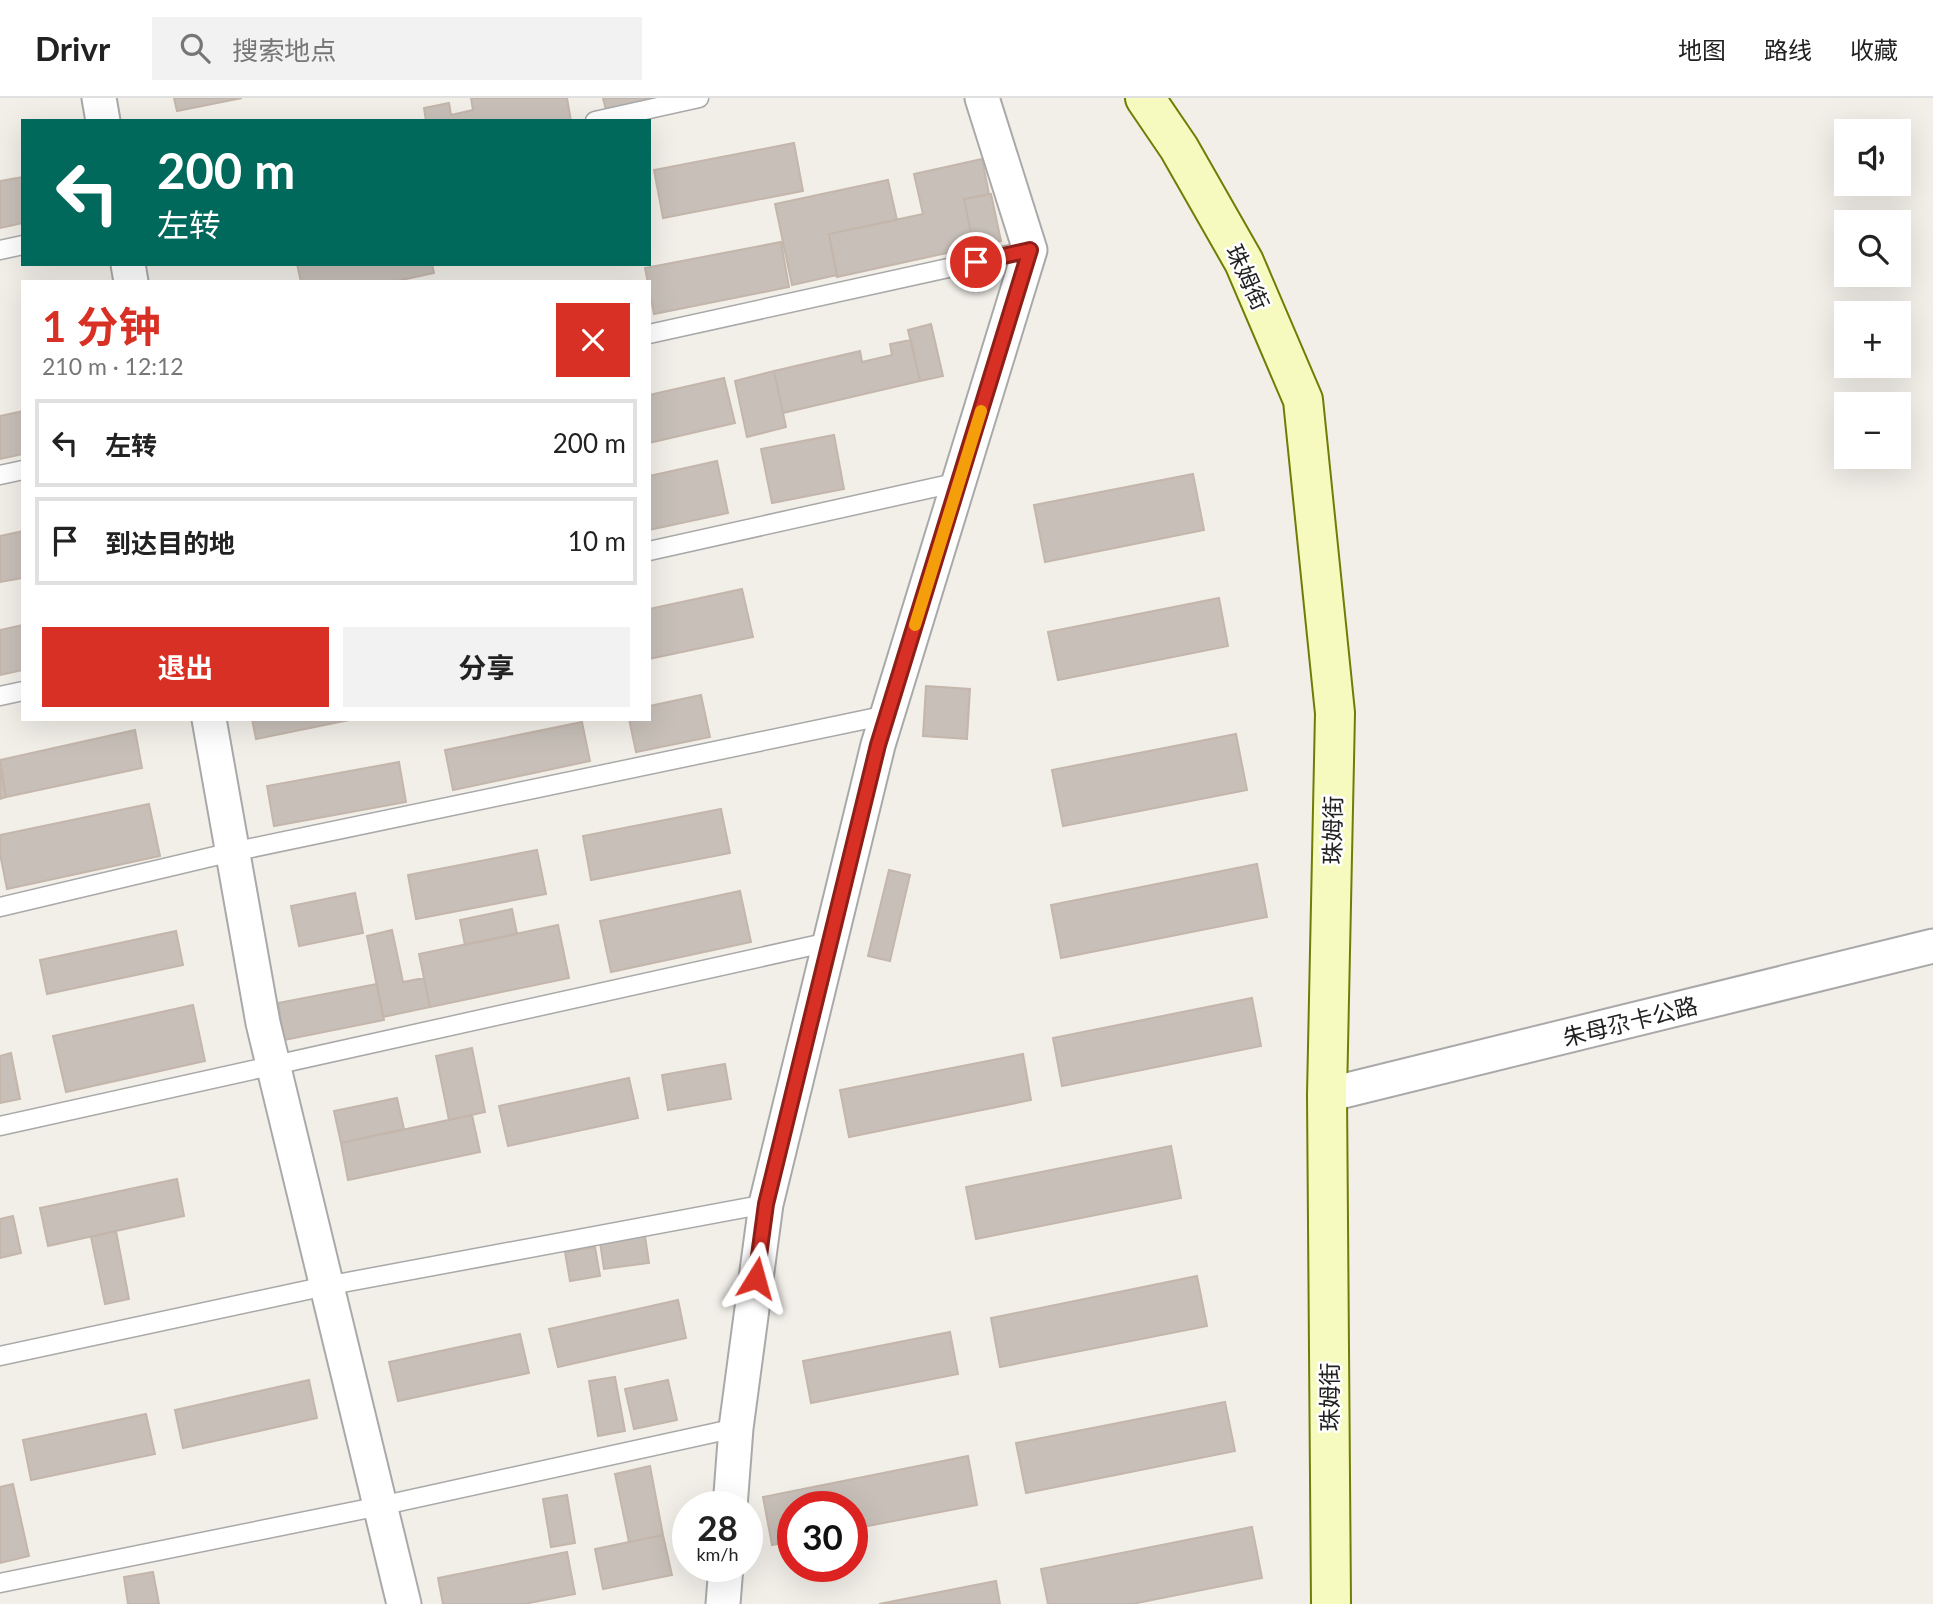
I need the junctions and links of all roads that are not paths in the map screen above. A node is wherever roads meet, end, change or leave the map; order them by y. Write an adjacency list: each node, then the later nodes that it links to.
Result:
1 (99, 98): 5 (street)
2 (699, 98): 6 (lane)
3 (982, 98): 9 (street)
4 (1145, 98): 24 (main road, 珠姆街)
5 (103, 119)
6 (604, 119)
7 (21, 245): 8 (lane)
8 (0, 250)
9 (1030, 250): 10 (lane); 13 (street)
10 (651, 334)
11 (21, 470): 12 (lane)
12 (0, 475)
13 (959, 482): 14 (lane); 17 (street)
14 (651, 551)
15 (21, 691): 16 (lane)
16 (0, 696)
17 (887, 715): 19 (lane); 21 (street)
18 (209, 721): 19 (street)
19 (232, 852): 20 (lane); 23 (street)
20 (0, 907)
21 (830, 942): 23 (lane); 26 (street)
22 (1933, 946): 24 (street, 朱母尕卡公路)
23 (273, 1066): 25 (lane); 27 (street)
24 (1327, 1095): 36 (main road, 珠姆街)
25 (0, 1126)
26 (766, 1204): 27 (lane); 29 (street)
27 (326, 1286): 28 (lane); 31 (street)
28 (0, 1356)
29 (736, 1427): 30 (street); 31 (lane)
30 (731, 1491)
31 (380, 1506): 33 (lane); 34 (street)
32 (725, 1582): 35 (street)
33 (0, 1583)
34 (404, 1604)
35 (723, 1604)
36 (1331, 1604)

